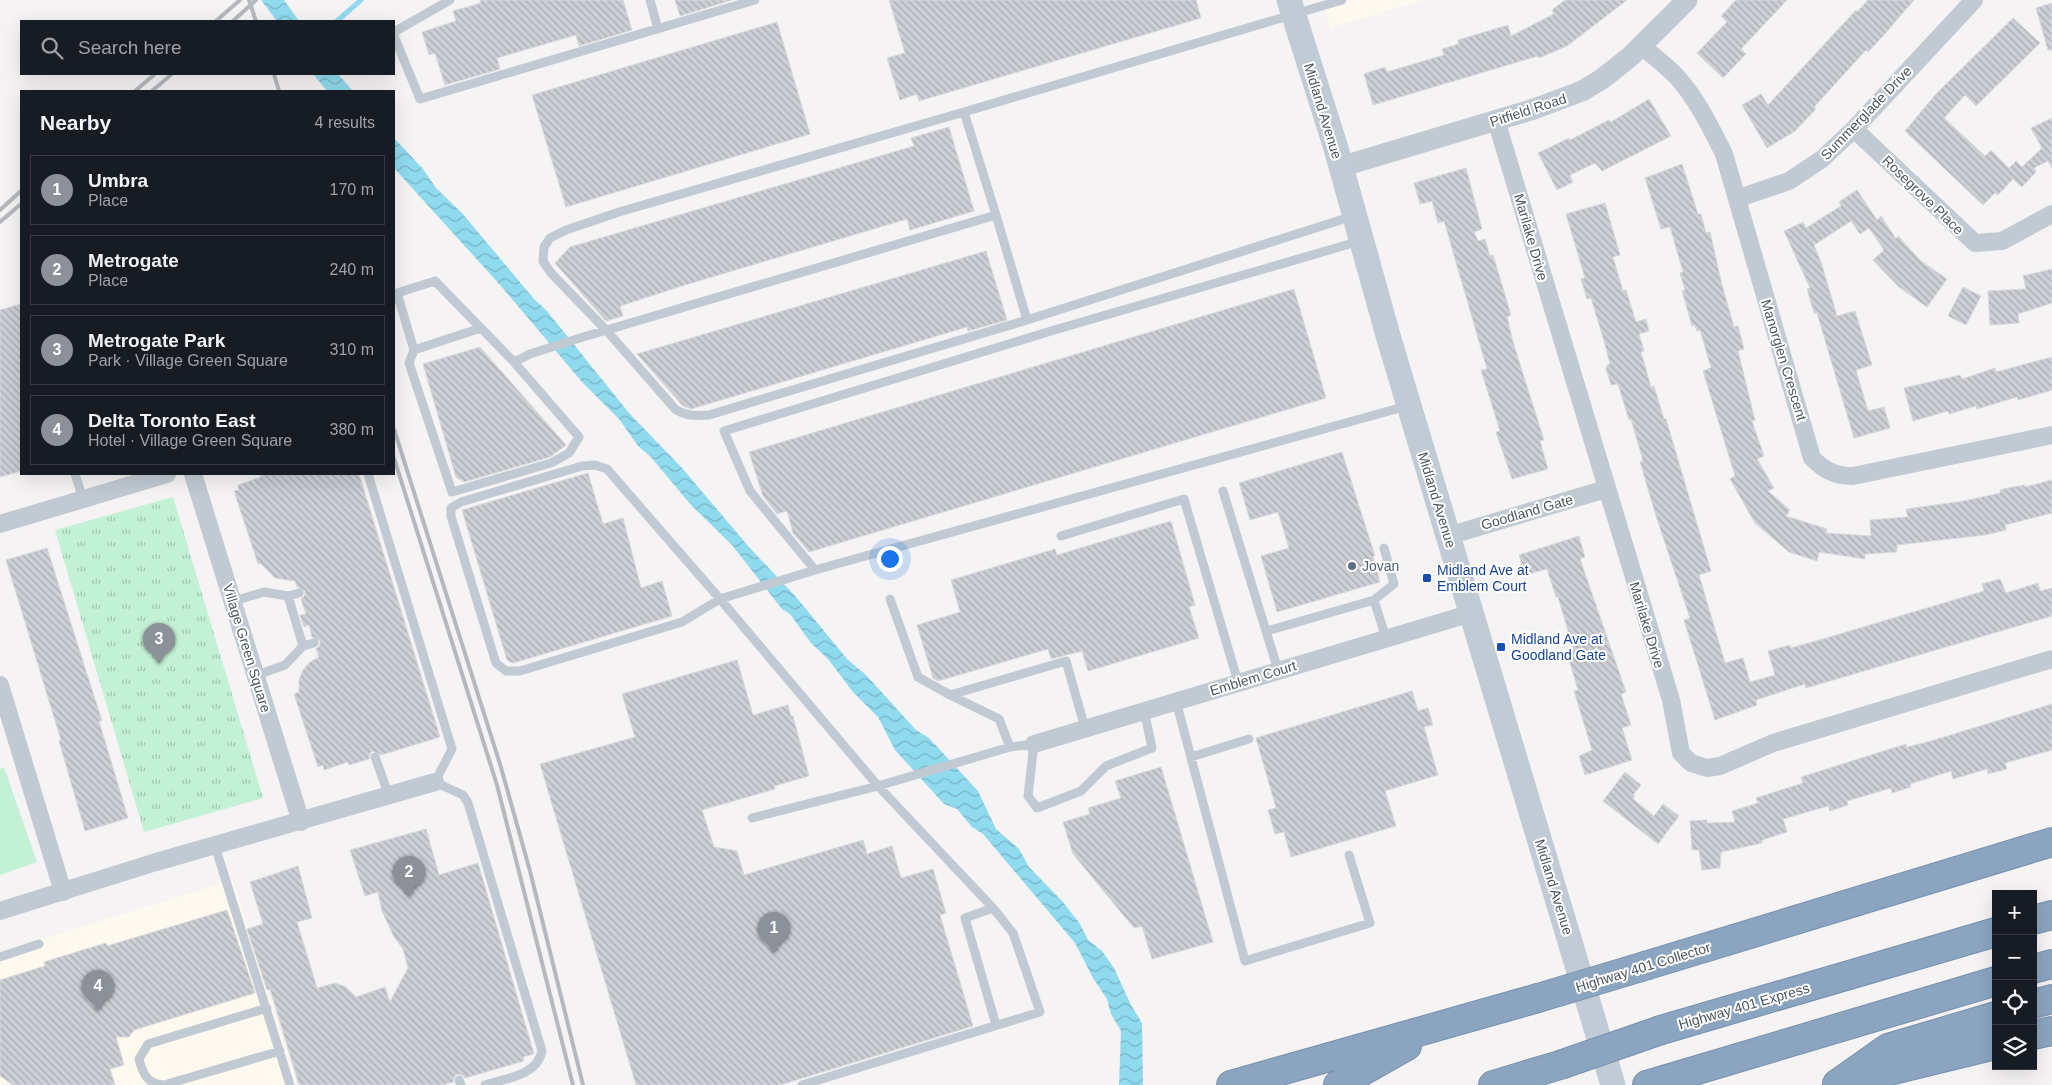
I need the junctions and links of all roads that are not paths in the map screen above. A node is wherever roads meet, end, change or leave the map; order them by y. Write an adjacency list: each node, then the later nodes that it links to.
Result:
1 (450, 0): 9 (lane)
2 (650, 0): 8 (lane)
3 (755, 0): 8 (lane)
4 (1342, 0): 7 (lane)
5 (1687, 0): 11 (street, Pitfield Road)
6 (1974, 0): 14 (street, Summerglade Drive)
7 (1291, 8): 12 (lane); 15 (main road, Midland Avenue)
8 (658, 29): 10 (lane)
9 (395, 31)
10 (395, 38)
11 (1642, 46): 13 (street, Pitfield Road); 16 (street, Manorglen Crescent)
12 (964, 112): 18 (lane); 23 (lane)
13 (1496, 120): 15 (street, Pitfield Road); 33 (street, Marilake Drive)
14 (1854, 129): 16 (street, Summerglade Drive); 17 (street, Rosegrove Place)
15 (1340, 167): 19 (main road, Midland Avenue)
16 (1738, 198): 27 (street, Manorglen Crescent)
17 (2052, 214)
18 (996, 216): 21 (lane); 23 (lane)
19 (1353, 216): 20 (main road, Midland Avenue); 21 (lane)
20 (1360, 241): 26 (main road, Midland Avenue); 40 (lane)
21 (1027, 320): 23 (lane)
22 (481, 328): 24 (lane); 24 (lane); 25 (lane)
23 (607, 331): 25 (lane)
24 (414, 350): 25 (lane)
25 (514, 362)
26 (1409, 405): 38 (main road, Midland Avenue); 40 (lane)
27 (2052, 435)
28 (75, 475): 35 (lane)
29 (160, 475): 32 (street)
30 (193, 475): 46 (street, Village Green Square)
31 (368, 475): 66 (lane)
32 (138, 478): 35 (street)
33 (1606, 489): 38 (street, Goodland Gate); 52 (street, Marilake Drive)
34 (1223, 491): 48 (lane)
35 (83, 499): 36 (street)
36 (0, 524)
37 (1060, 536): 55 (lane)
38 (1448, 536): 47 (main road, Midland Avenue)
39 (1384, 548): 45 (lane)
40 (815, 570): 43 (lane)
41 (299, 593): 42 (lane)
42 (288, 596): 46 (lane); 51 (lane)
43 (720, 599): 43 (lane); 67 (lane)
44 (890, 599): 57 (lane)
45 (1374, 600): 48 (lane); 49 (lane)
46 (234, 601): 54 (street, Village Green Square)
47 (1472, 613): 49 (street, Emblem Court); 101 (main road, Midland Avenue)
48 (1267, 631): 53 (lane)
49 (1386, 638): 53 (street, Emblem Court)
50 (314, 643): 51 (lane)
51 (303, 646): 54 (lane)
52 (2052, 659)
53 (1278, 670): 55 (street, Emblem Court)
54 (256, 675): 70 (street, Village Green Square)
55 (1238, 682): 58 (street, Emblem Court)
56 (0, 685): 74 (street)
57 (950, 695): 60 (lane); 63 (lane)
58 (1176, 701): 59 (street, Emblem Court); 65 (lane)
59 (1144, 710): 60 (street, Emblem Court); 62 (lane)
60 (1086, 728): 62 (street, Emblem Court)
61 (1249, 738): 65 (lane)
62 (1034, 744): 63 (lane)
63 (1010, 746): 67 (lane)
64 (375, 757): 68 (lane)
65 (1191, 757): 73 (lane)
66 (434, 782): 68 (street); 96 (lane)
67 (878, 786): 69 (lane); 75 (lane)
68 (389, 796): 70 (street)
69 (752, 818)
70 (301, 822): 72 (street)
71 (2052, 842): 89 (highway, Highway 401 Collector, bridge)
72 (215, 846): 74 (street); 87 (lane)
73 (1349, 855)
74 (63, 892): 76 (street)
75 (993, 908): 90 (lane); 90 (lane)
76 (0, 911)
77 (2052, 914): 78 (highway)
78 (2037, 919)
79 (1992, 933): 100 (highway, Highway 401 Express, bridge)
80 (40, 944): 81 (lane)
81 (0, 957)
82 (2052, 964): 83 (highway)
83 (2037, 969)
84 (1992, 982): 102 (highway)
85 (2052, 999): 86 (highway)
86 (2037, 1003)
87 (267, 1008): 94 (lane); 94 (lane)
88 (1992, 1017): 103 (highway)
89 (1445, 1024): 98 (highway, Highway 401 Collector); 99 (highway)
90 (996, 1025): 97 (lane)
91 (2052, 1031): 92 (highway)
92 (2037, 1034)
93 (1992, 1046): 103 (highway)
94 (280, 1051): 95 (lane)
95 (290, 1085)
96 (486, 1085)
97 (802, 1085)
98 (1231, 1085)
99 (1338, 1085)
100 (1493, 1085)
101 (1613, 1085)
102 (1647, 1085)
103 (1835, 1085)

